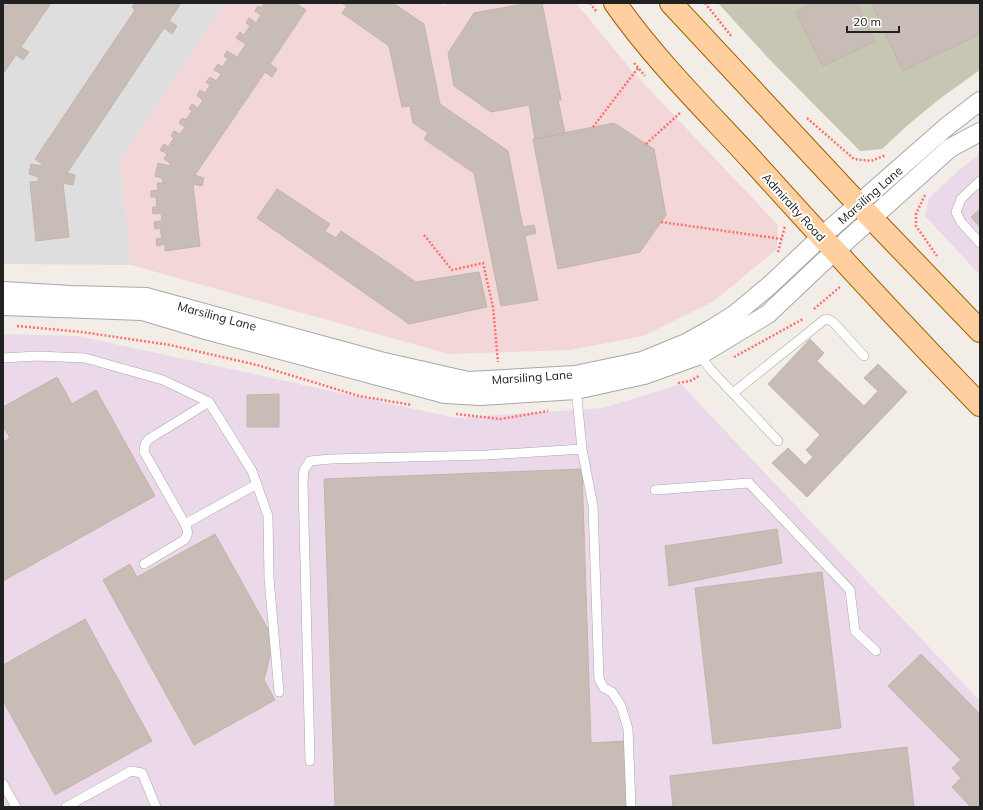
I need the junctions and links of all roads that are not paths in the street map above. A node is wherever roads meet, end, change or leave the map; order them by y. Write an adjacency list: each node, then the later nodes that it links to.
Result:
1 (615, 3): 8 (main road, Admiralty Road)
2 (671, 3): 6 (main road)
3 (980, 101): 6 (street, Marsiling Lane)
4 (980, 132): 6 (street, Marsiling Lane)
5 (980, 181): 7 (lane)
6 (865, 211): 8 (street, Marsiling Lane); 12 (main road)
7 (980, 243)
8 (828, 244): 13 (street, Marsiling Lane); 14 (street, Marsiling Lane); 20 (main road, Admiralty Road)
9 (3, 292): 11 (street, Marsiling Lane)
10 (3, 306): 11 (street, Marsiling Lane)
11 (204, 321): 17 (street, Marsiling Lane)
12 (980, 331)
13 (686, 343): 14 (lane); 17 (street, Marsiling Lane)
14 (700, 355): 17 (street, Marsiling Lane); 18 (lane)
15 (864, 356): 18 (lane)
16 (3, 358): 19 (lane)
17 (576, 391): 22 (lane)
18 (733, 393): 21 (lane)
19 (209, 402): 23 (lane); 25 (lane)
20 (980, 405)
21 (778, 441)
22 (582, 449): 29 (lane); 34 (lane)
23 (257, 484): 25 (lane); 28 (lane)
24 (655, 490): 27 (lane)
25 (185, 524): 26 (lane)
26 (144, 564)
27 (876, 651)
28 (279, 692)
29 (310, 761)
30 (3, 784): 31 (lane)
31 (16, 807)
32 (66, 807): 33 (lane)
33 (156, 807)
34 (631, 807)

